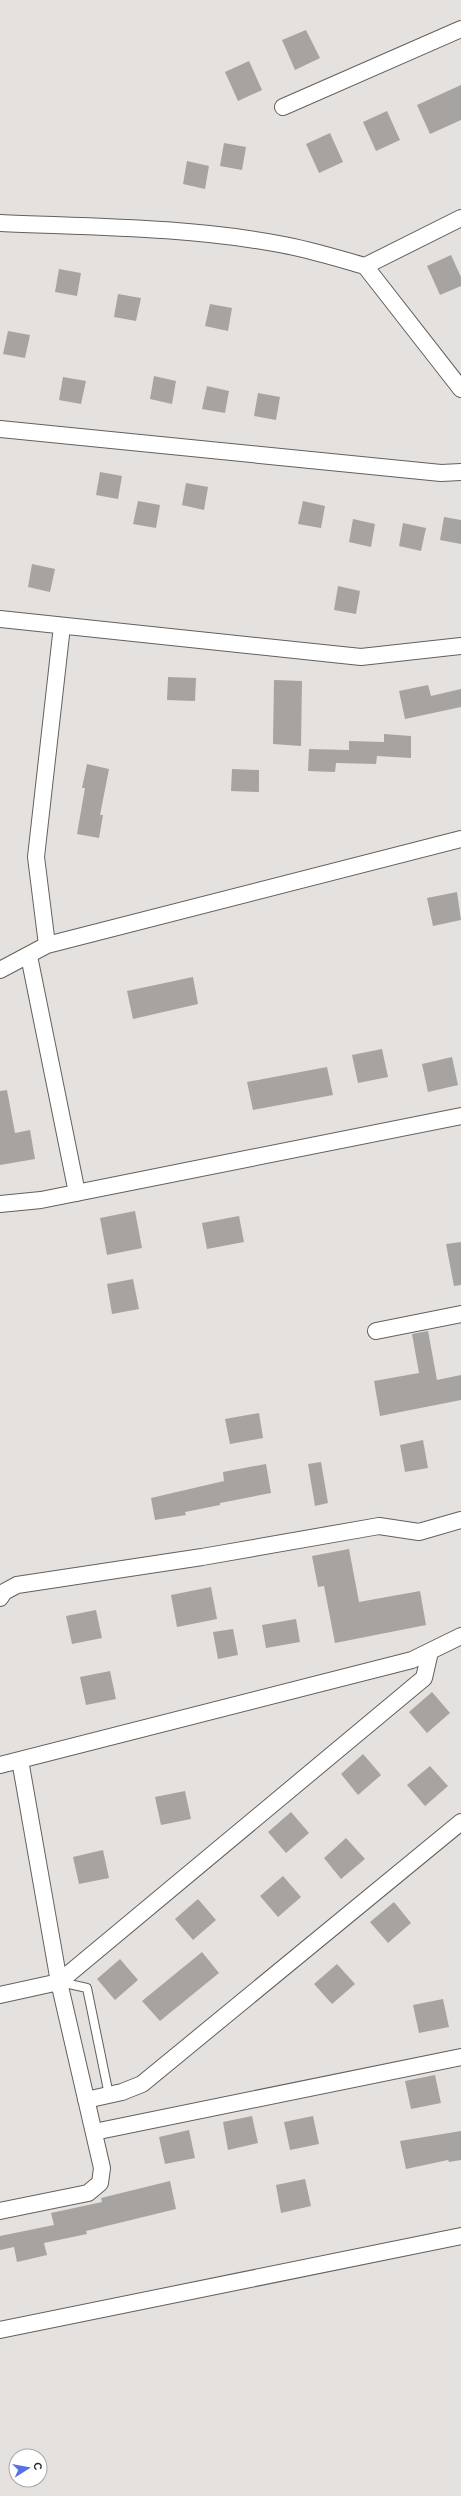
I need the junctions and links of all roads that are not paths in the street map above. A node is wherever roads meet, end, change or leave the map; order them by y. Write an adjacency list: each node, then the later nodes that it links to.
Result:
1 (461, 29): 2 (street)
2 (284, 107)
3 (461, 218): 5 (street)
4 (0, 223): 5 (street)
5 (365, 266): 6 (street)
6 (461, 390)
7 (0, 429): 8 (street)
8 (461, 472)
9 (0, 619): 10 (street)
10 (62, 626): 11 (street); 13 (street)
11 (461, 646)
12 (461, 839): 13 (street)
13 (47, 945): 14 (street)
14 (29, 956): 15 (street); 17 (street)
15 (0, 970)
16 (461, 1116): 17 (street)
17 (77, 1193): 18 (street)
18 (0, 1204)
19 (461, 1314): 20 (street)
20 (376, 1331)
21 (461, 1520): 22 (street)
22 (0, 1598)
23 (461, 1636): 24 (street)
24 (430, 1652): 25 (street); 28 (street)
25 (20, 1760): 26 (street); 28 (street)
26 (0, 1765)
27 (461, 1822): 31 (street)
28 (59, 1982): 29 (street); 31 (lane); 32 (street)
29 (0, 1995)
30 (461, 2056): 33 (street)
31 (108, 2095): 32 (street)
32 (86, 2100): 33 (street)
33 (94, 2132): 34 (street)
34 (0, 2211)
35 (461, 2236): 36 (street)
36 (0, 2330)

